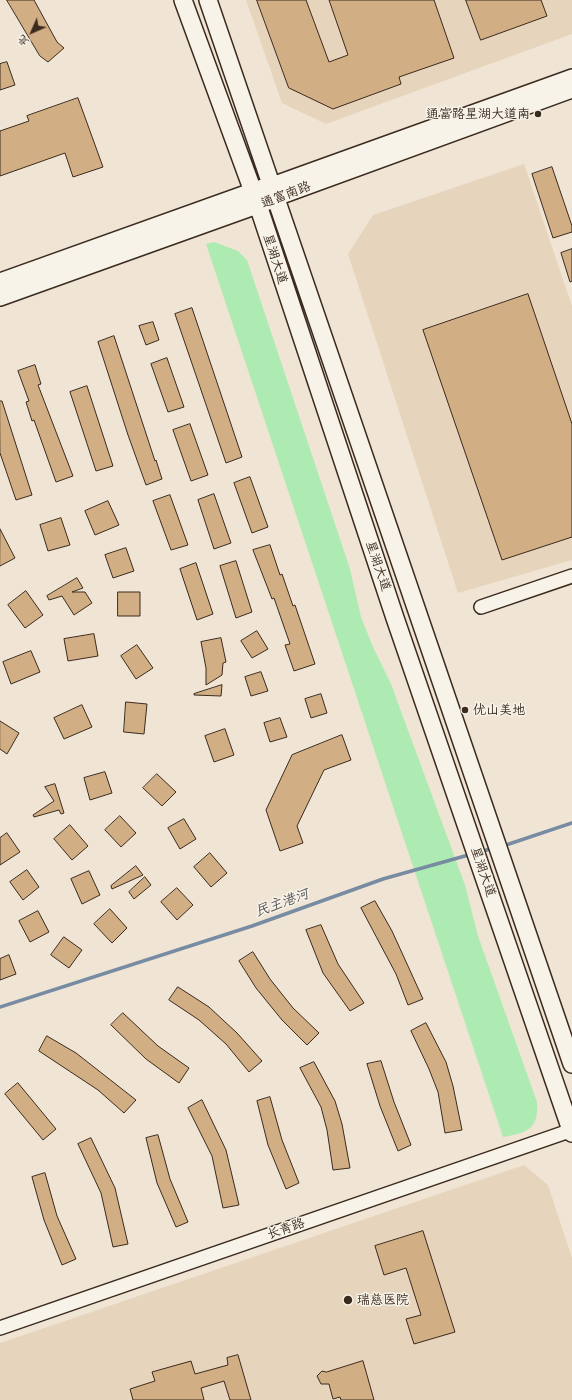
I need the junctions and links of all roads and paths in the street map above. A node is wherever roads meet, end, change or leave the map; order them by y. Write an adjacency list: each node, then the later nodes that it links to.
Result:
1 (183, 0): 6 (main road, 星湖大道)
2 (208, 0): 5 (main road, 星湖大道)
3 (572, 77): 5 (main road, 通富南路)
4 (572, 90): 5 (main road, 通富南路)
5 (274, 191): 6 (main road, 通富南路); 11 (main road, 星湖大道)
6 (255, 198): 7 (main road, 通富南路); 8 (main road, 通富南路); 12 (main road, 星湖大道)
7 (0, 282)
8 (0, 297)
9 (572, 576): 10 (street)
10 (481, 607)
11 (572, 1064)
12 (572, 1131): 13 (street, 长青路)
13 (0, 1328)

